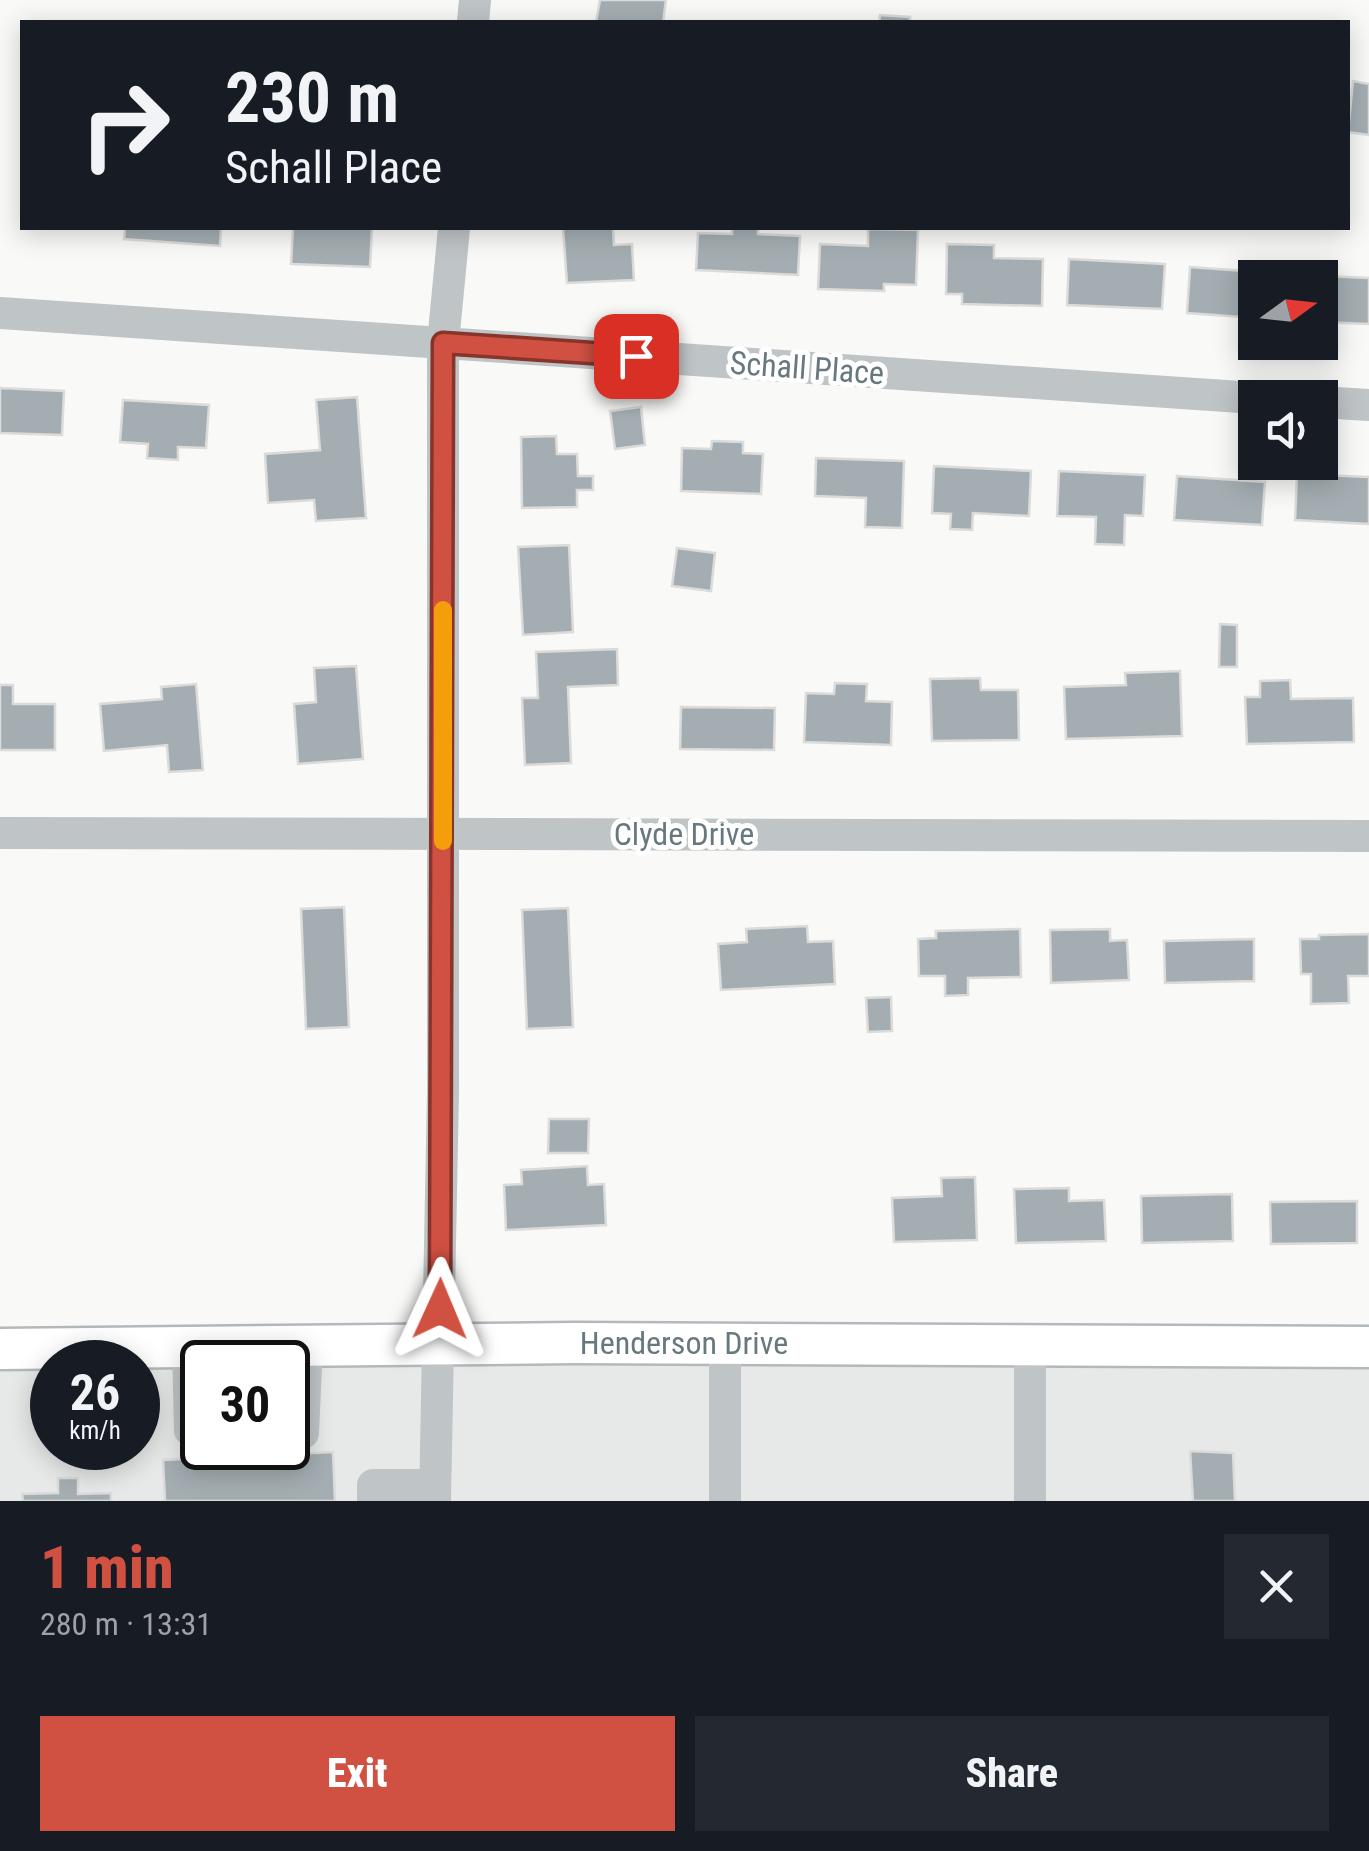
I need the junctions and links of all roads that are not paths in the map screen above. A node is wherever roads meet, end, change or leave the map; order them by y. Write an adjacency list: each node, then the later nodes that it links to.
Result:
1 (454, 230): 3 (street)
2 (0, 313): 3 (street, Schall Place)
3 (443, 343): 4 (street, Schall Place); 8 (street)
4 (1238, 397)
5 (1338, 403): 6 (street)
6 (1369, 405)
7 (0, 834): 8 (street, Clyde Drive)
8 (443, 834): 9 (street, Clyde Drive); 10 (street)
9 (1369, 836)
10 (440, 1343): 11 (main road, Henderson Drive); 12 (main road, Henderson Drive); 17 (street)
11 (725, 1344): 13 (main road, Henderson Drive); 19 (street)
12 (310, 1345)
13 (1030, 1345): 15 (main road, Henderson Drive); 20 (street)
14 (180, 1346): 16 (main road, Henderson Drive)
15 (1369, 1346)
16 (0, 1348)
17 (435, 1493): 18 (street)
18 (373, 1501)
19 (725, 1501)
20 (1030, 1501)

